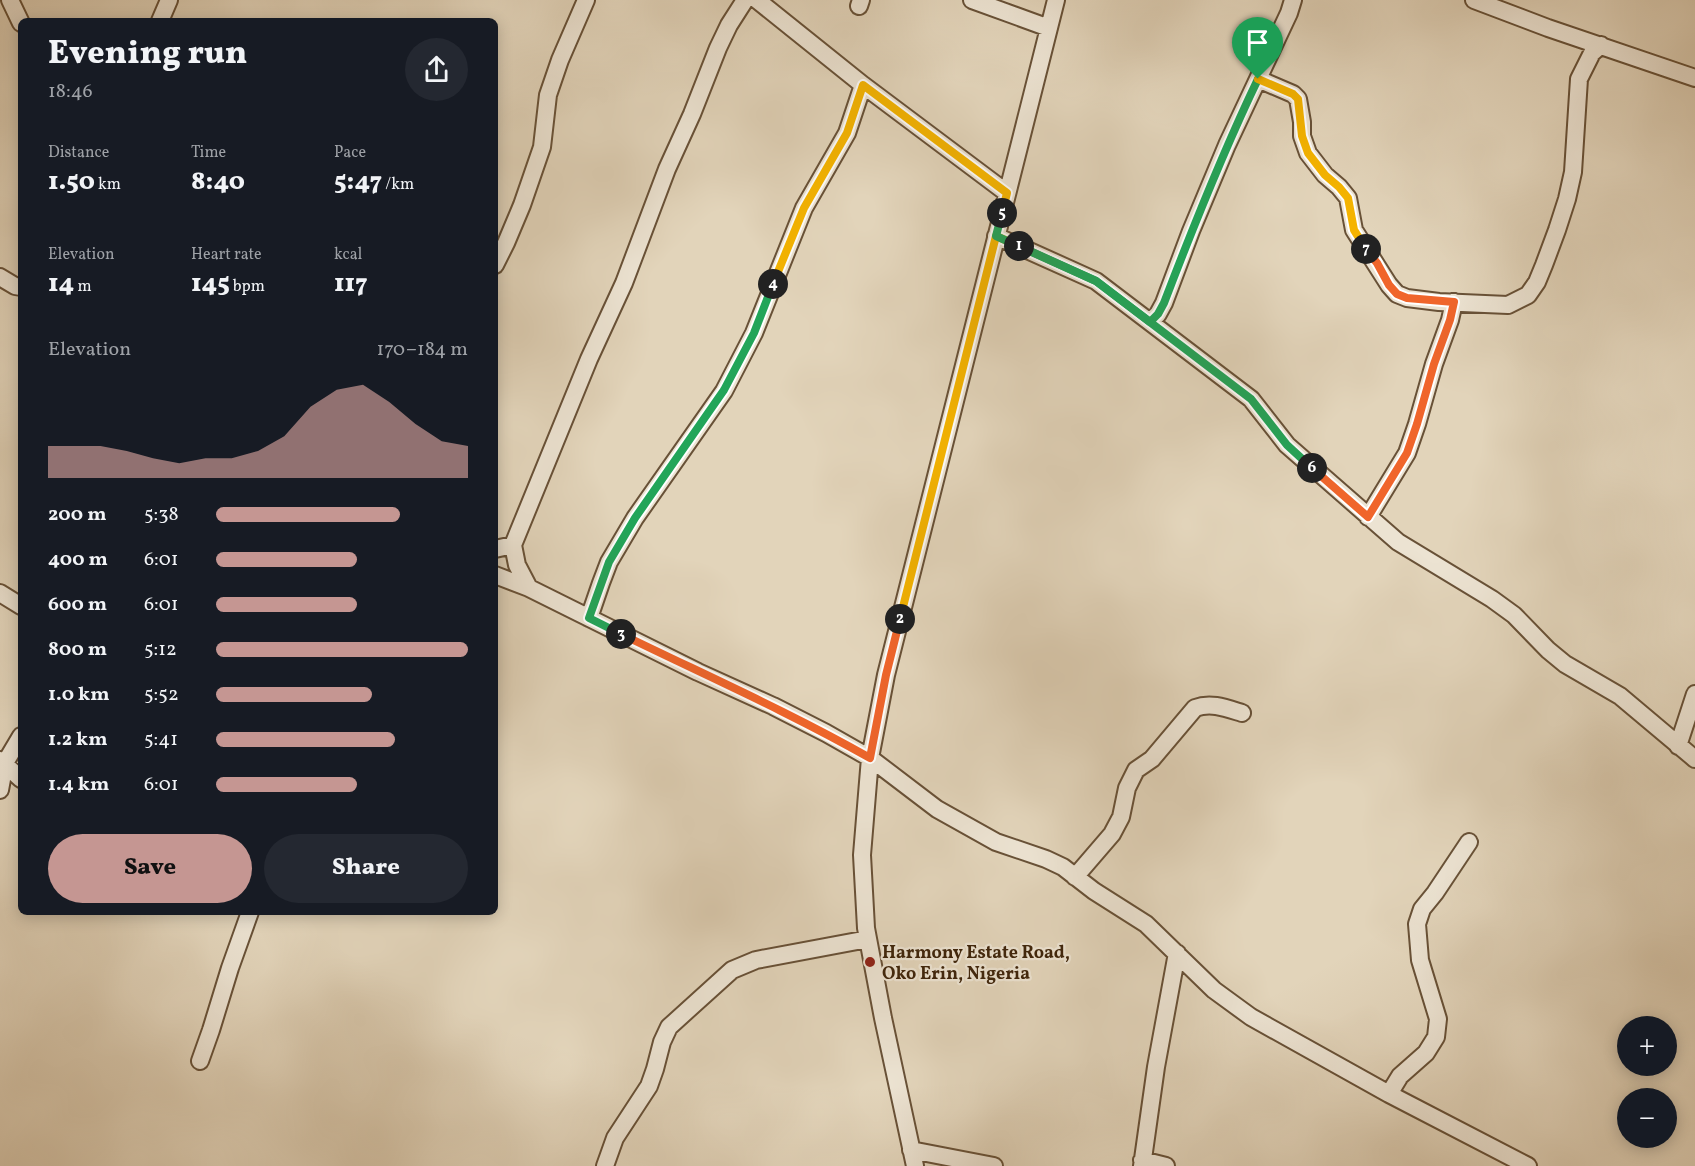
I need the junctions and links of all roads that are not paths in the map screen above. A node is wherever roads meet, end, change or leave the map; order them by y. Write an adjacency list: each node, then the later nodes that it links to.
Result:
1 (10, 0): 10 (street)
2 (169, 0): 11 (street)
3 (586, 0): 19 (street)
4 (745, 0): 25 (street)
5 (757, 0): 16 (street)
6 (972, 0): 12 (street)
7 (1056, 0): 12 (street)
8 (1293, 0): 15 (street)
9 (1474, 0): 13 (street)
10 (19, 18)
11 (160, 18)
12 (1049, 28): 17 (street)
13 (1601, 45): 14 (street); 22 (street)
14 (1695, 78)
15 (1258, 79): 22 (street); 23 (street)
16 (863, 85): 17 (street); 31 (street)
17 (1007, 193): 18 (street)
18 (996, 236): 23 (street); 36 (street)
19 (498, 258)
20 (0, 277): 21 (street)
21 (18, 286)
22 (1454, 302): 24 (street)
23 (1150, 322): 24 (street)
24 (1368, 517): 35 (street)
25 (513, 545): 26 (street); 28 (street)
26 (498, 548)
27 (498, 576): 28 (street)
28 (529, 588): 31 (street)
29 (0, 593): 30 (street)
30 (18, 604)
31 (589, 618): 36 (street)
32 (1695, 694): 35 (street)
33 (1242, 713): 42 (street)
34 (18, 740): 38 (street)
35 (1678, 746): 37 (street)
36 (870, 758): 42 (street); 44 (street)
37 (1695, 759)
38 (2, 761): 39 (street); 40 (street)
39 (18, 776)
40 (0, 789)
41 (1469, 842): 47 (street)
42 (1075, 877): 45 (street)
43 (249, 915): 46 (street)
44 (868, 939): 48 (street); 50 (street)
45 (1177, 953): 47 (street); 49 (street)
46 (200, 1061)
47 (1389, 1094): 53 (street)
48 (913, 1158): 51 (street)
49 (1142, 1163): 52 (street)
50 (605, 1166)
51 (994, 1166)
52 (1166, 1166)
53 (1528, 1166)

